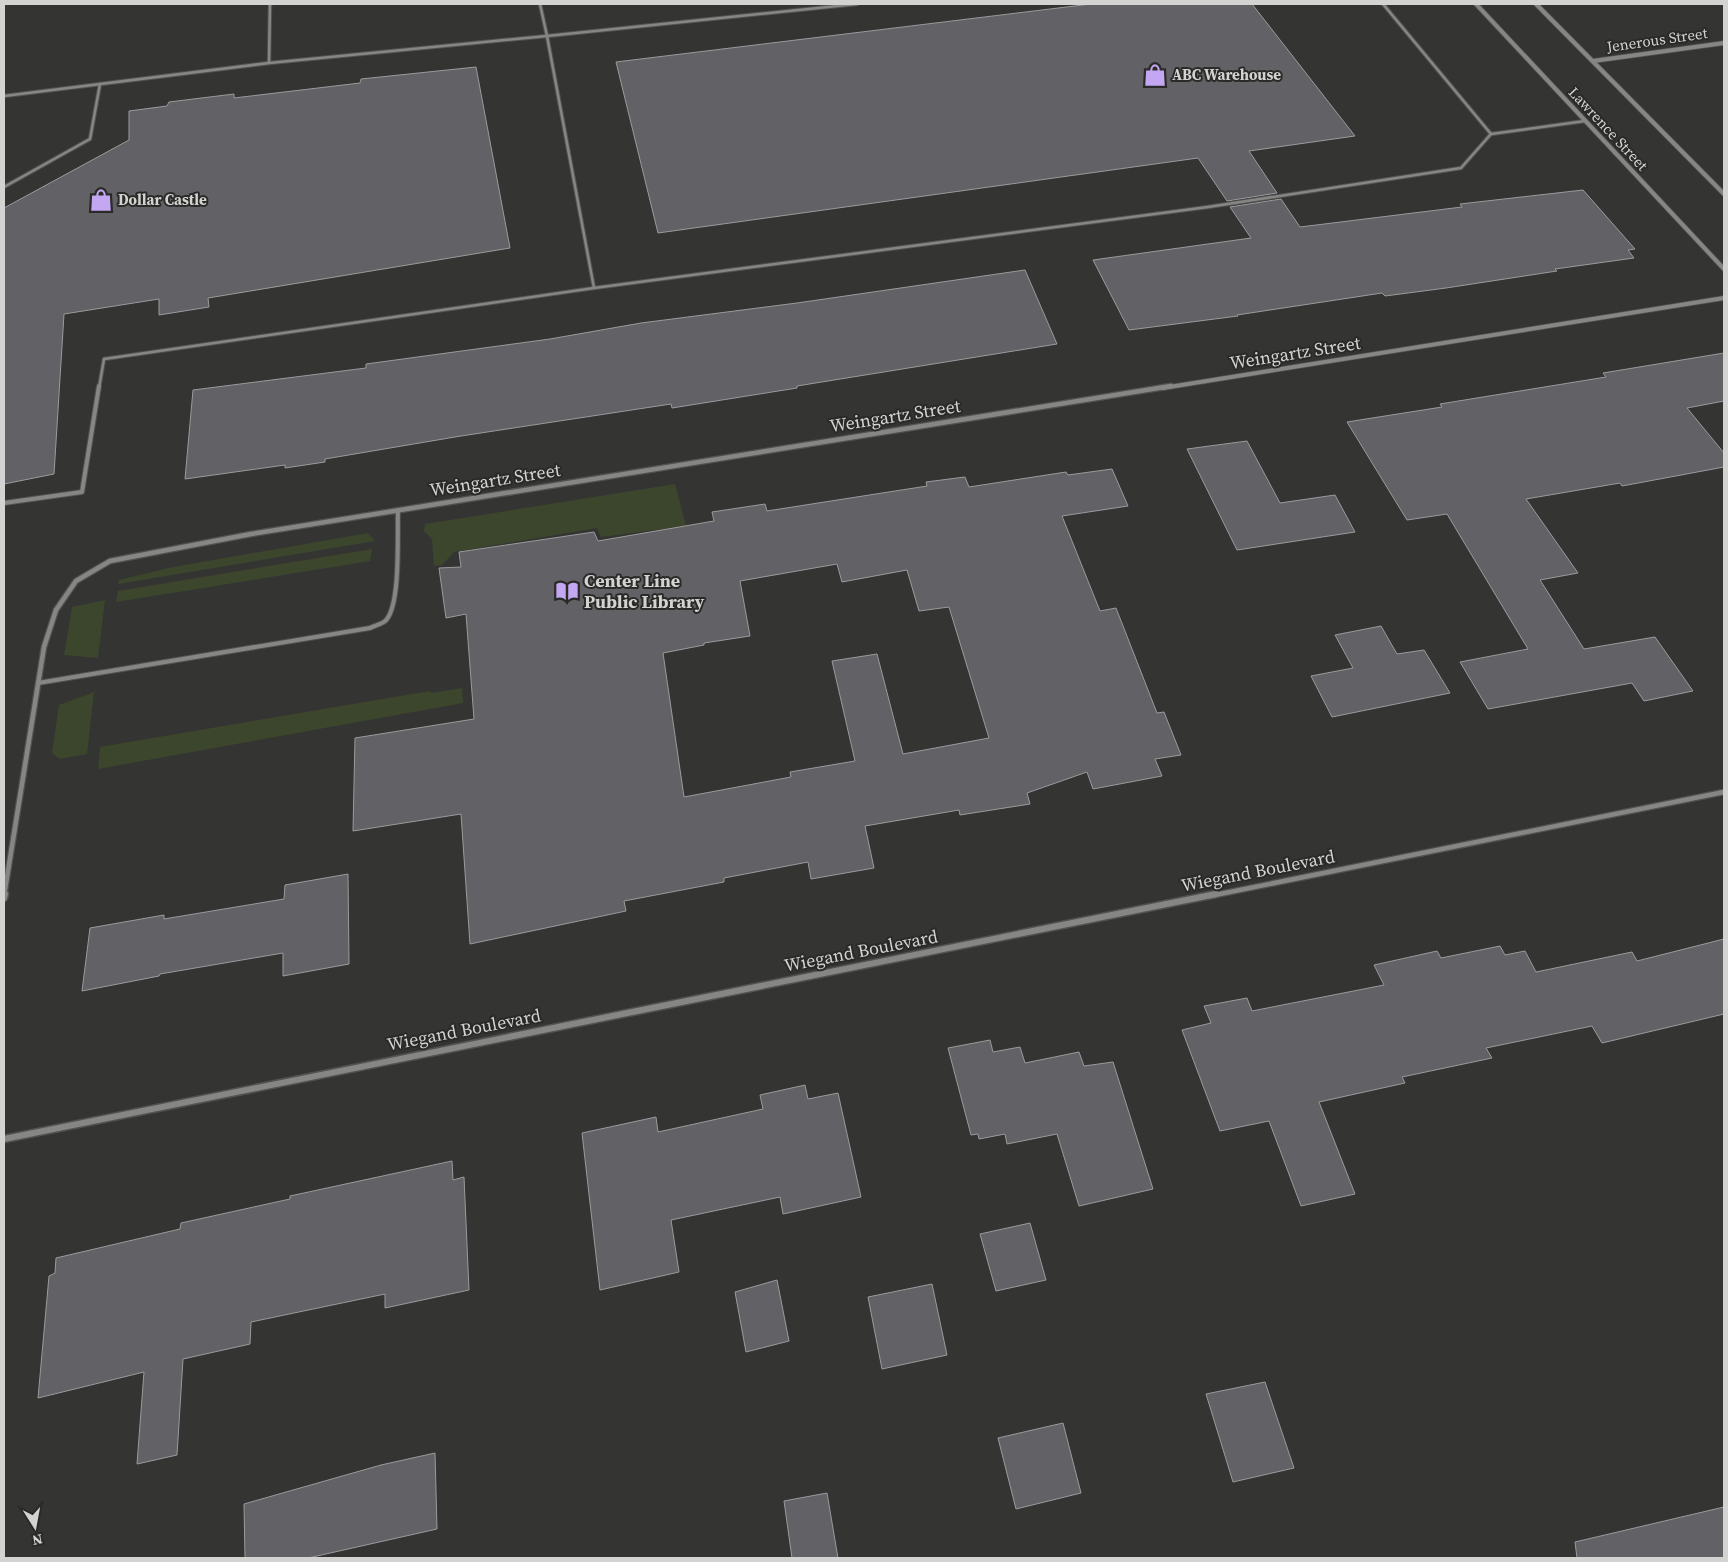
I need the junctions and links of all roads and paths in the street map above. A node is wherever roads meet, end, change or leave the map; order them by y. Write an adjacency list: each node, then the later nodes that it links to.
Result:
1 (270, 4): 10 (lane)
2 (540, 4): 7 (lane)
3 (857, 4): 7 (lane)
4 (1383, 4): 14 (lane)
5 (1476, 4): 13 (street, Lawrence Street)
6 (1536, 4): 9 (street)
7 (547, 36): 10 (lane); 18 (lane)
8 (1724, 43): 9 (street, Jenerous Street)
9 (1593, 60): 16 (street)
10 (269, 63): 11 (lane)
11 (100, 84): 12 (lane); 15 (lane)
12 (4, 96)
13 (1585, 121): 14 (lane); 17 (street, Lawrence Street)
14 (1490, 134): 18 (lane)
15 (4, 187)
16 (1724, 194)
17 (1724, 269)
18 (594, 288): 20 (lane)
19 (1724, 298): 21 (street, Weingartz Street)
20 (4, 503)
21 (398, 510): 22 (street, Weingartz Street); 22 (lane)
22 (38, 684): 24 (street)
23 (1724, 792): 25 (street, Wiegand Boulevard)
24 (4, 898)
25 (4, 1138)

